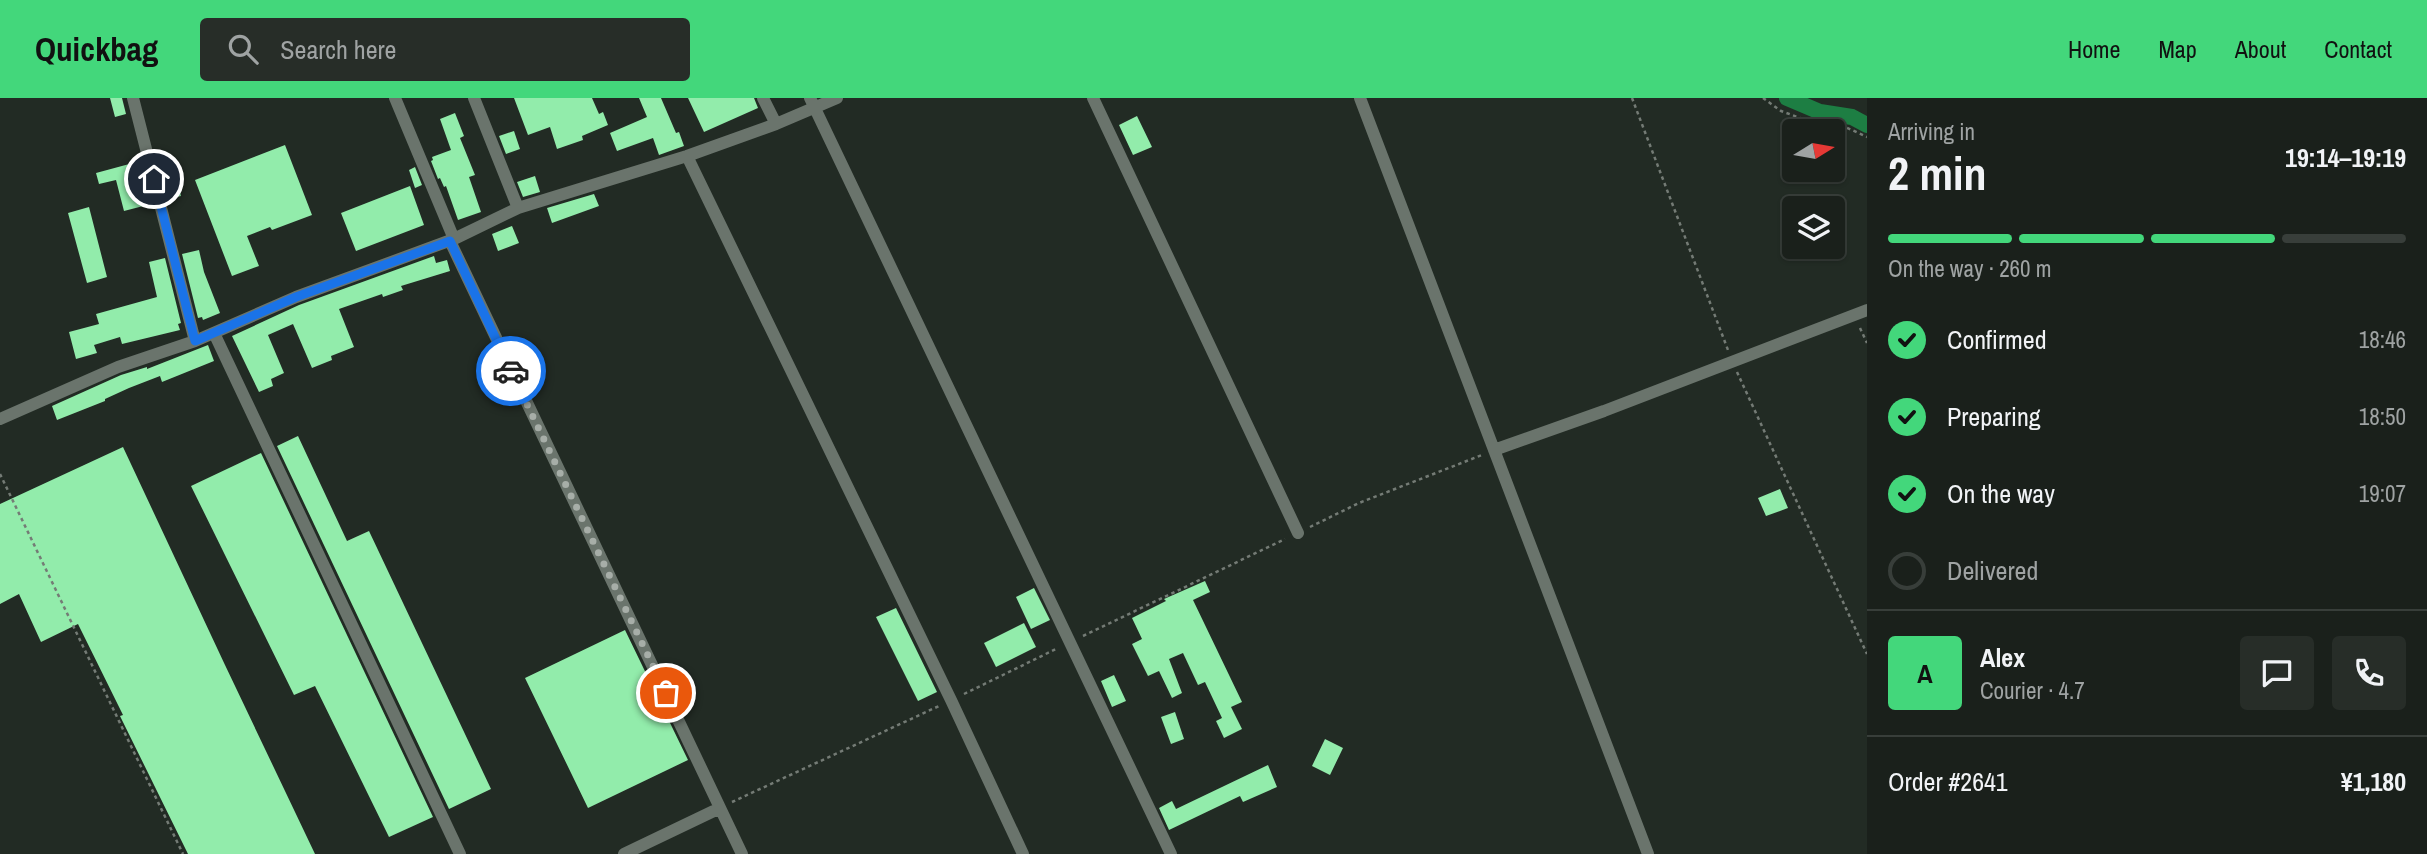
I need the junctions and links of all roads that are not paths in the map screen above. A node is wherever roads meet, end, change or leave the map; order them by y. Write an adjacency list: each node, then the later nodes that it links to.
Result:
1 (133, 98): 15 (street)
2 (395, 98): 12 (street)
3 (474, 98): 11 (street)
4 (763, 98): 9 (street)
5 (837, 98): 8 (street)
6 (1093, 98): 18 (street)
7 (1360, 98): 17 (street)
8 (812, 103): 9 (street); 24 (street)
9 (776, 124): 10 (street)
10 (687, 156): 11 (street); 23 (street)
11 (518, 208): 12 (street)
12 (452, 240): 14 (street); 19 (street)
13 (1867, 310): 17 (street)
14 (214, 333): 15 (street); 20 (street)
15 (195, 341): 16 (street)
16 (0, 419)
17 (1494, 450): 25 (street)
18 (1298, 533)
19 (720, 808): 21 (street); 22 (street)
20 (460, 854)
21 (624, 854)
22 (742, 854)
23 (1023, 854)
24 (1171, 854)
25 (1648, 854)

